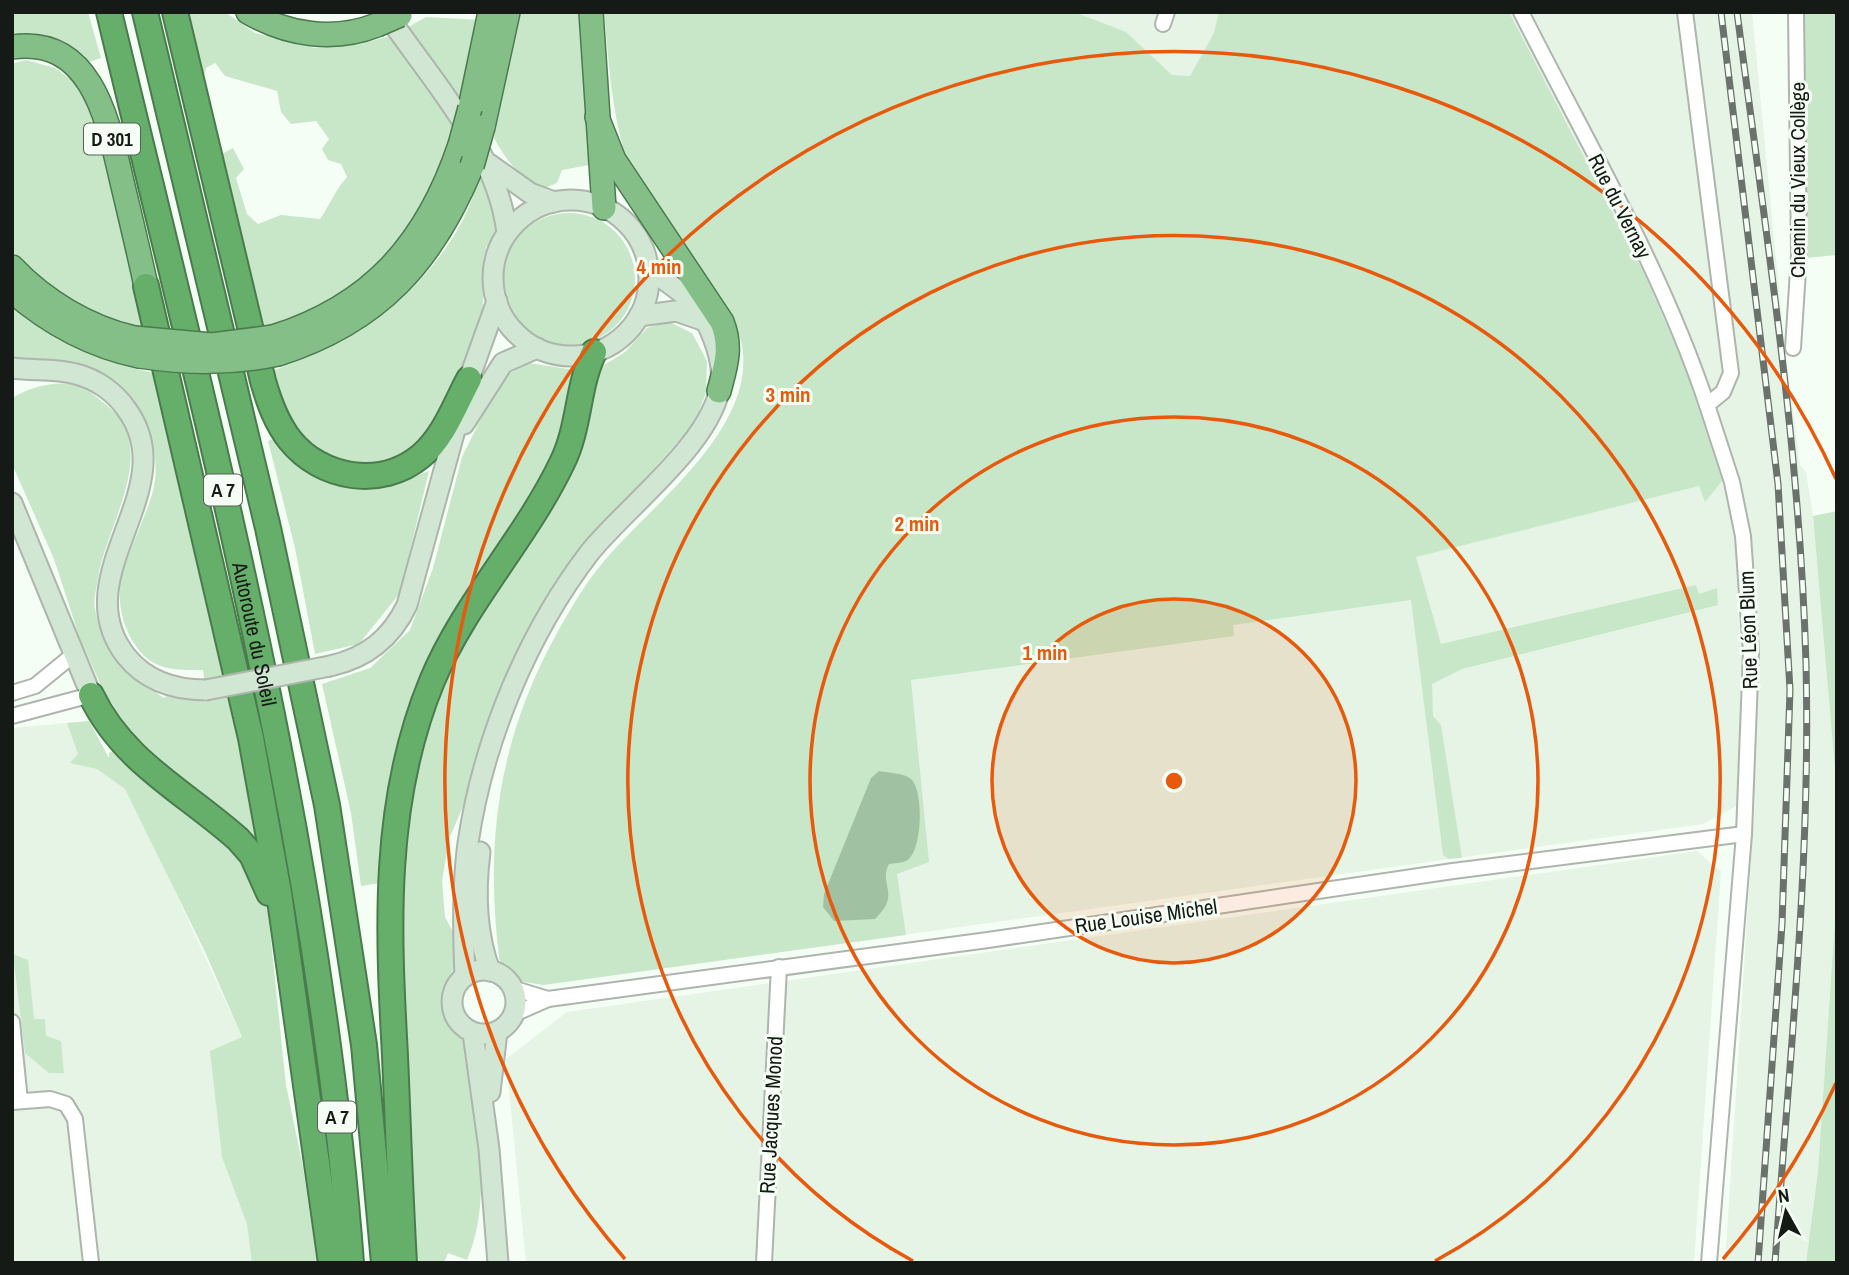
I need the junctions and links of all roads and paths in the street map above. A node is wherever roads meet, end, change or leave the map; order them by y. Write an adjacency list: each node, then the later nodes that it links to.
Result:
1 (109, 12): 59 (highway, Autoroute du Soleil / A 7)
2 (145, 12): 60 (highway, Autoroute du Soleil / A 7)
3 (175, 12): 33 (highway)
4 (247, 12): 11 (highway)
5 (490, 12): 14 (highway)
6 (509, 12): 14 (highway)
7 (591, 12): 13 (highway)
8 (1521, 12): 36 (street, Rue du Vernay)
9 (1685, 12): 36 (street)
10 (1796, 12): 29 (street, Chemin du Vieux Collège)
11 (391, 16): 15 (main road)
12 (12, 47): 21 (highway, D 301)
13 (597, 117): 17 (highway); 35 (highway)
14 (476, 118): 15 (highway, bridge); 26 (highway, bridge)
15 (479, 164): 16 (main road); 18 (main road); 26 (highway)
16 (554, 202): 17 (main road); 18 (main road)
17 (604, 208): 20 (main road)
18 (507, 233): 23 (main road)
19 (12, 267): 27 (highway)
20 (648, 268): 24 (main road); 25 (main road)
21 (146, 286): 48 (highway)
22 (12, 291): 27 (highway)
23 (496, 301): 28 (main road); 33 (main road)
24 (639, 316): 25 (main road); 30 (main road)
25 (702, 320): 35 (main road)
26 (275, 346): 27 (highway, bridge)
27 (136, 347)
28 (537, 348): 30 (main road); 37 (main road)
29 (1793, 348)
30 (594, 352): 61 (highway)
31 (12, 368): 32 (main road)
32 (36, 371): 34 (main road); 37 (main road, bridge)
33 (469, 379): 37 (main road)
34 (12, 382)
35 (719, 391): 43 (main road)
36 (1707, 405): 44 (street, Rue Léon Blum)
37 (456, 436)
38 (12, 503): 39 (main road)
39 (73, 655): 40 (street); 41 (main road)
40 (12, 693)
41 (91, 695): 42 (street); 48 (highway)
42 (12, 716)
43 (495, 740): 46 (main road); 47 (main road)
44 (1744, 834): 45 (street, Rue Louise Michel); 64 (street, Rue Léon Blum)
45 (779, 967): 50 (street, Rue Louise Michel); 63 (street, Rue Jacques Monod)
46 (490, 971): 47 (main road); 49 (main road)
47 (466, 976): 54 (main road)
48 (292, 978): 58 (highway)
49 (512, 988): 50 (street, Rue Louise Michel); 51 (main road)
50 (548, 999): 51 (street, Rue Louise Michel)
51 (514, 1014): 53 (main road)
52 (12, 1022): 55 (street)
53 (497, 1032): 54 (main road); 56 (main road)
54 (473, 1033): 56 (main road)
55 (16, 1102): 57 (street)
56 (489, 1149): 62 (main road)
57 (90, 1263)
58 (331, 1263)
59 (351, 1263)
60 (384, 1263)
61 (404, 1263)
62 (498, 1263)
63 (764, 1263)
64 (1709, 1263)

